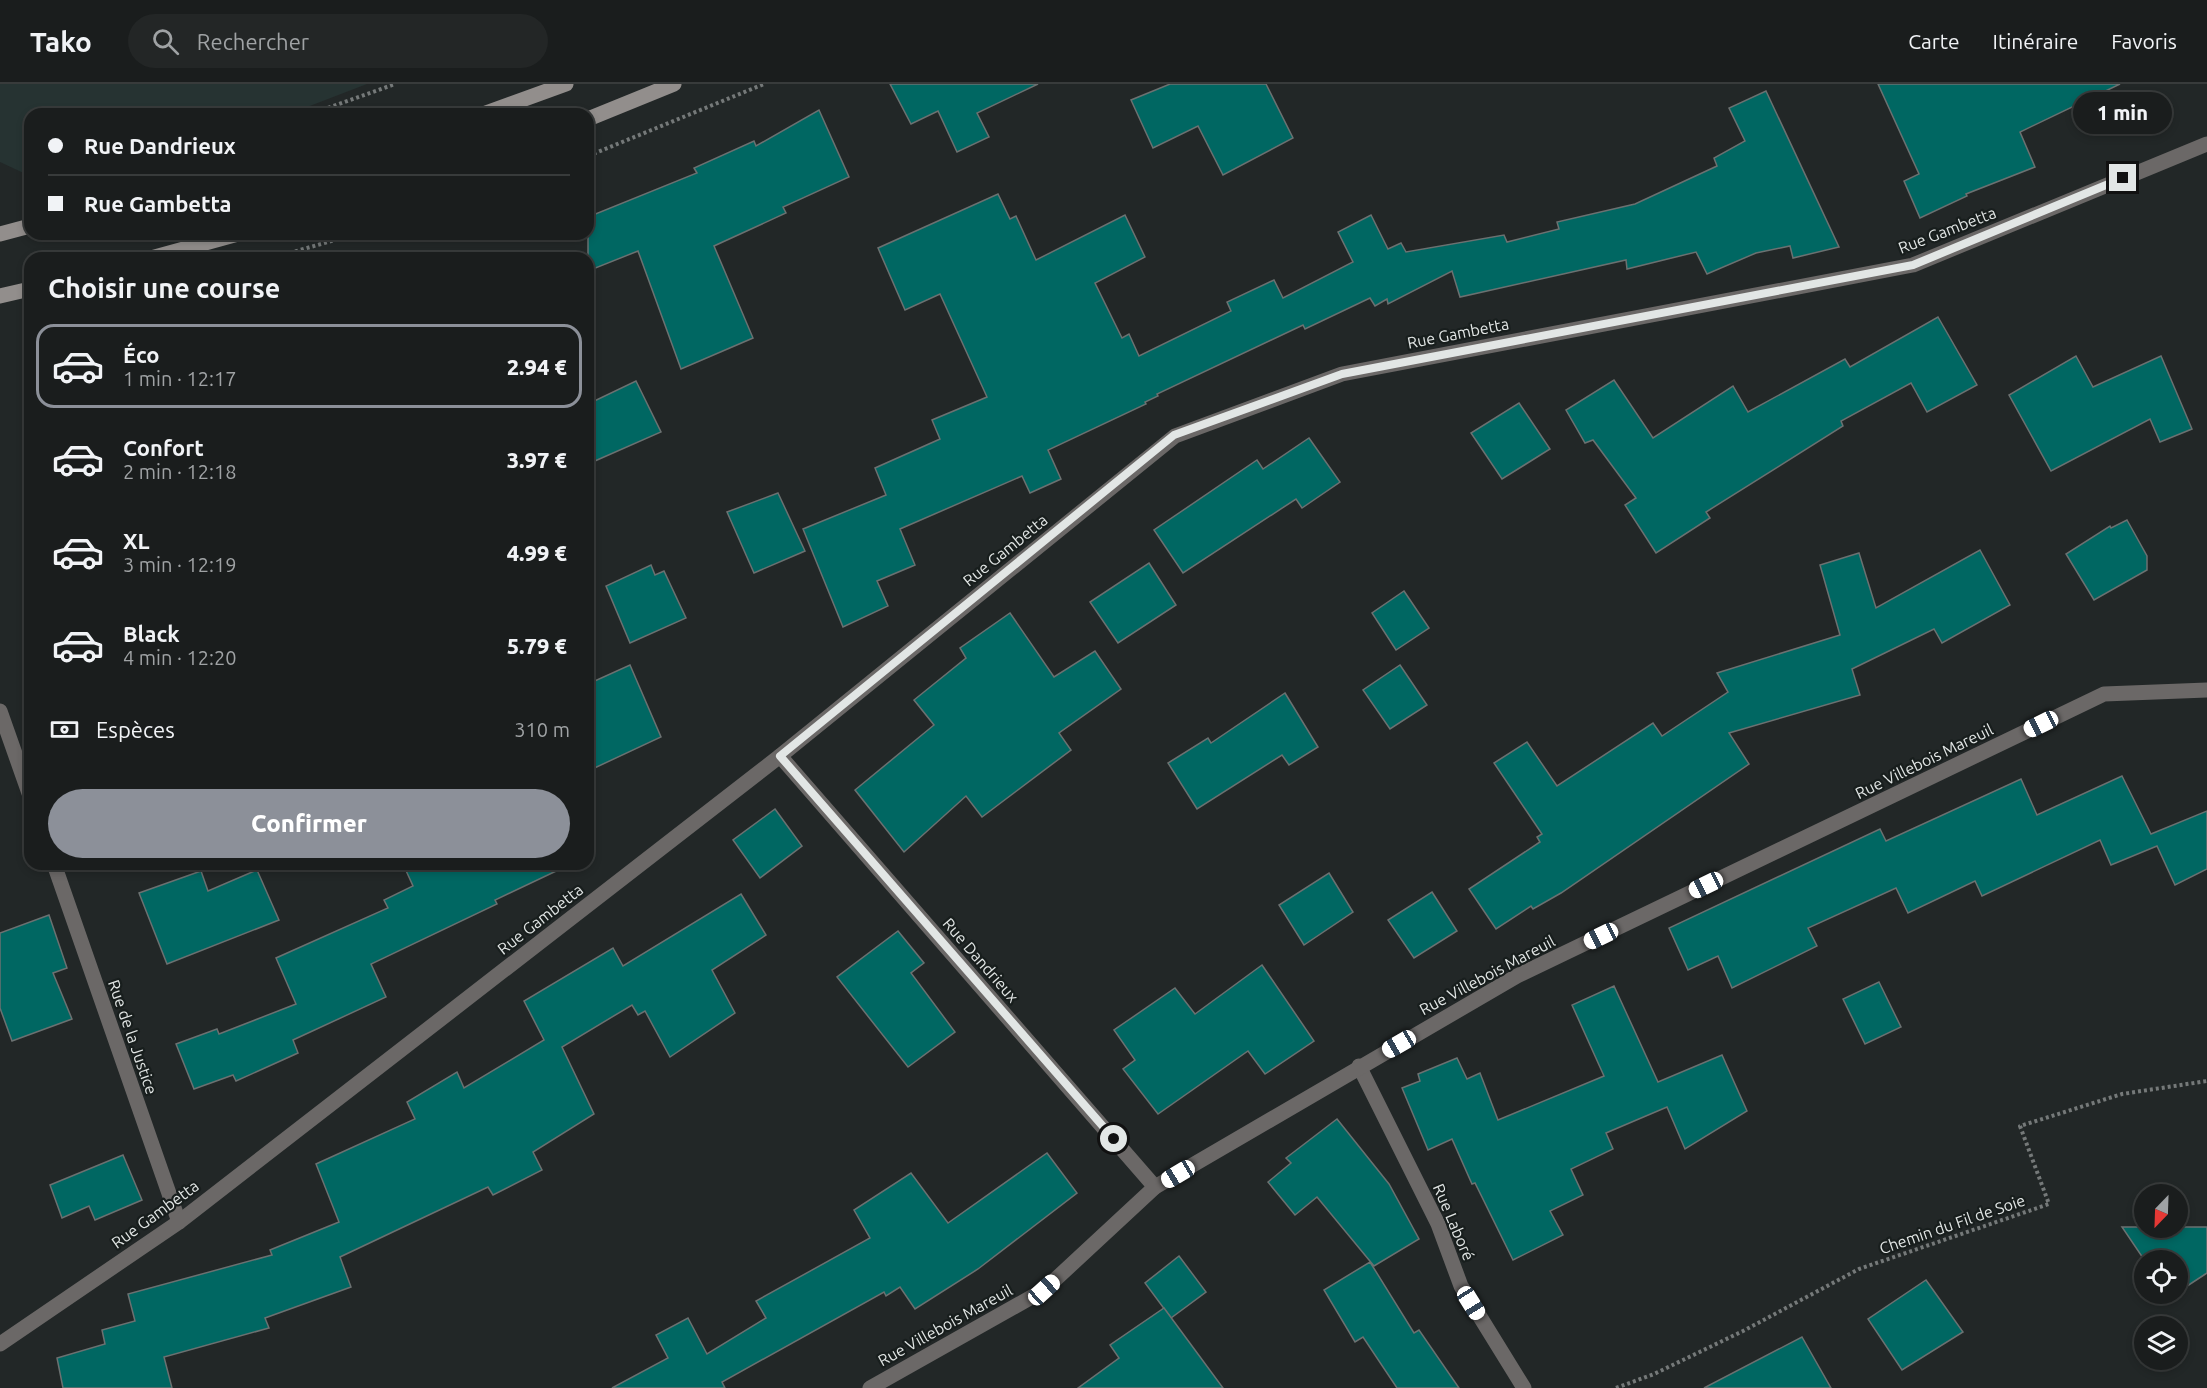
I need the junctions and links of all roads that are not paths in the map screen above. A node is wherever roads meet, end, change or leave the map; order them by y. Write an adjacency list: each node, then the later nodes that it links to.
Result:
1 (566, 84): 3 (main road)
2 (674, 84): 4 (main road)
3 (500, 108)
4 (594, 117)
5 (2207, 144): 14 (street, Rue Gambetta)
6 (24, 228): 7 (main road)
7 (0, 234)
8 (216, 240): 9 (main road)
9 (173, 252)
10 (24, 290): 11 (main road)
11 (0, 296)
12 (2207, 690): 17 (street, Rue Villebois Mareuil)
13 (0, 711): 15 (street)
14 (780, 756): 18 (street, Rue Dandrieux); 19 (street, Rue Gambetta)
15 (24, 779)
16 (56, 870): 19 (street, Rue de la Justice)
17 (1359, 1066): 18 (street, Rue Villebois Mareuil); 22 (street, Rue Laboré)
18 (1155, 1187): 21 (street, Rue Villebois Mareuil)
19 (179, 1222): 20 (street, Rue Gambetta)
20 (0, 1344)
21 (870, 1388)
22 (1524, 1388)

